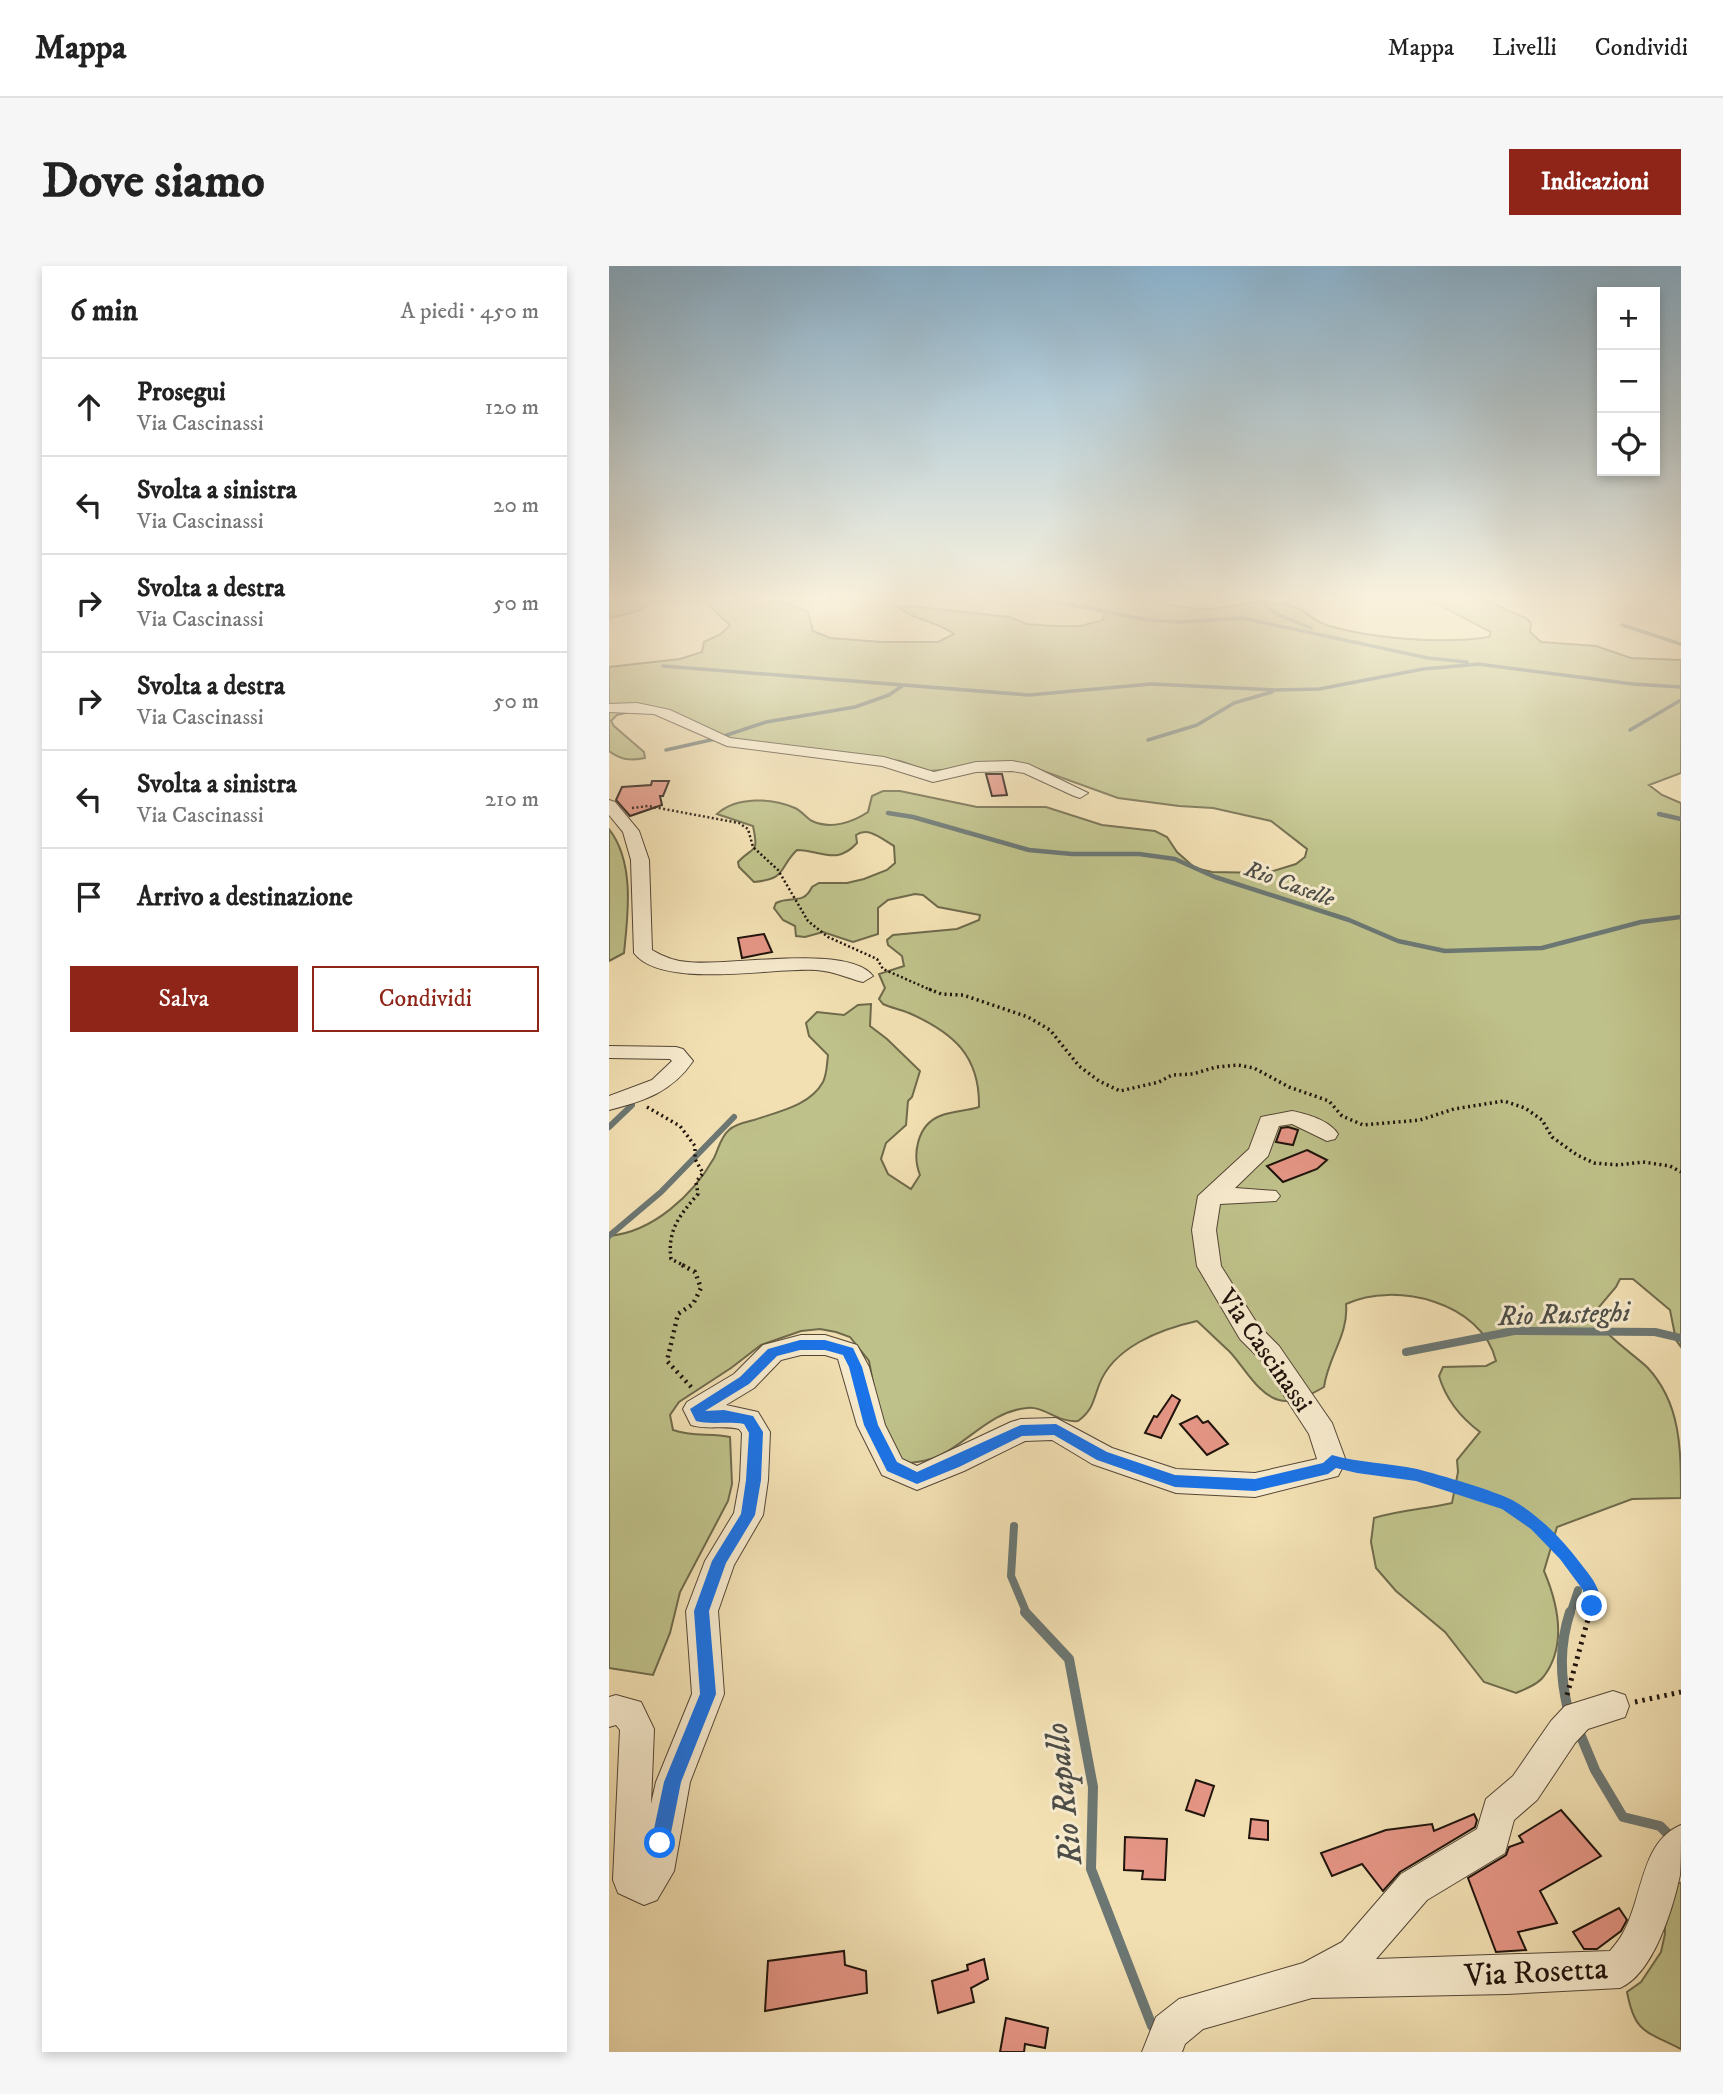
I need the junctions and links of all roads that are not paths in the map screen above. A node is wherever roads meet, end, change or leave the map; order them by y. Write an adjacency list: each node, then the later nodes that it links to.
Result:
1 (609, 708): 2 (street)
2 (1080, 793)
3 (611, 808): 4 (street)
4 (863, 976)
5 (609, 1052): 6 (street)
6 (609, 1103)
7 (1327, 1133): 8 (street)
8 (1210, 1196): 9 (street); 11 (street, Via Cascinassi)
9 (1268, 1196)
10 (1613, 1706): 13 (street, Via Rosetta)
11 (609, 1712)
12 (1681, 1843): 13 (street, Via Rosetta)
13 (1312, 1979): 14 (street, Via Rosetta)
14 (1162, 2052)

